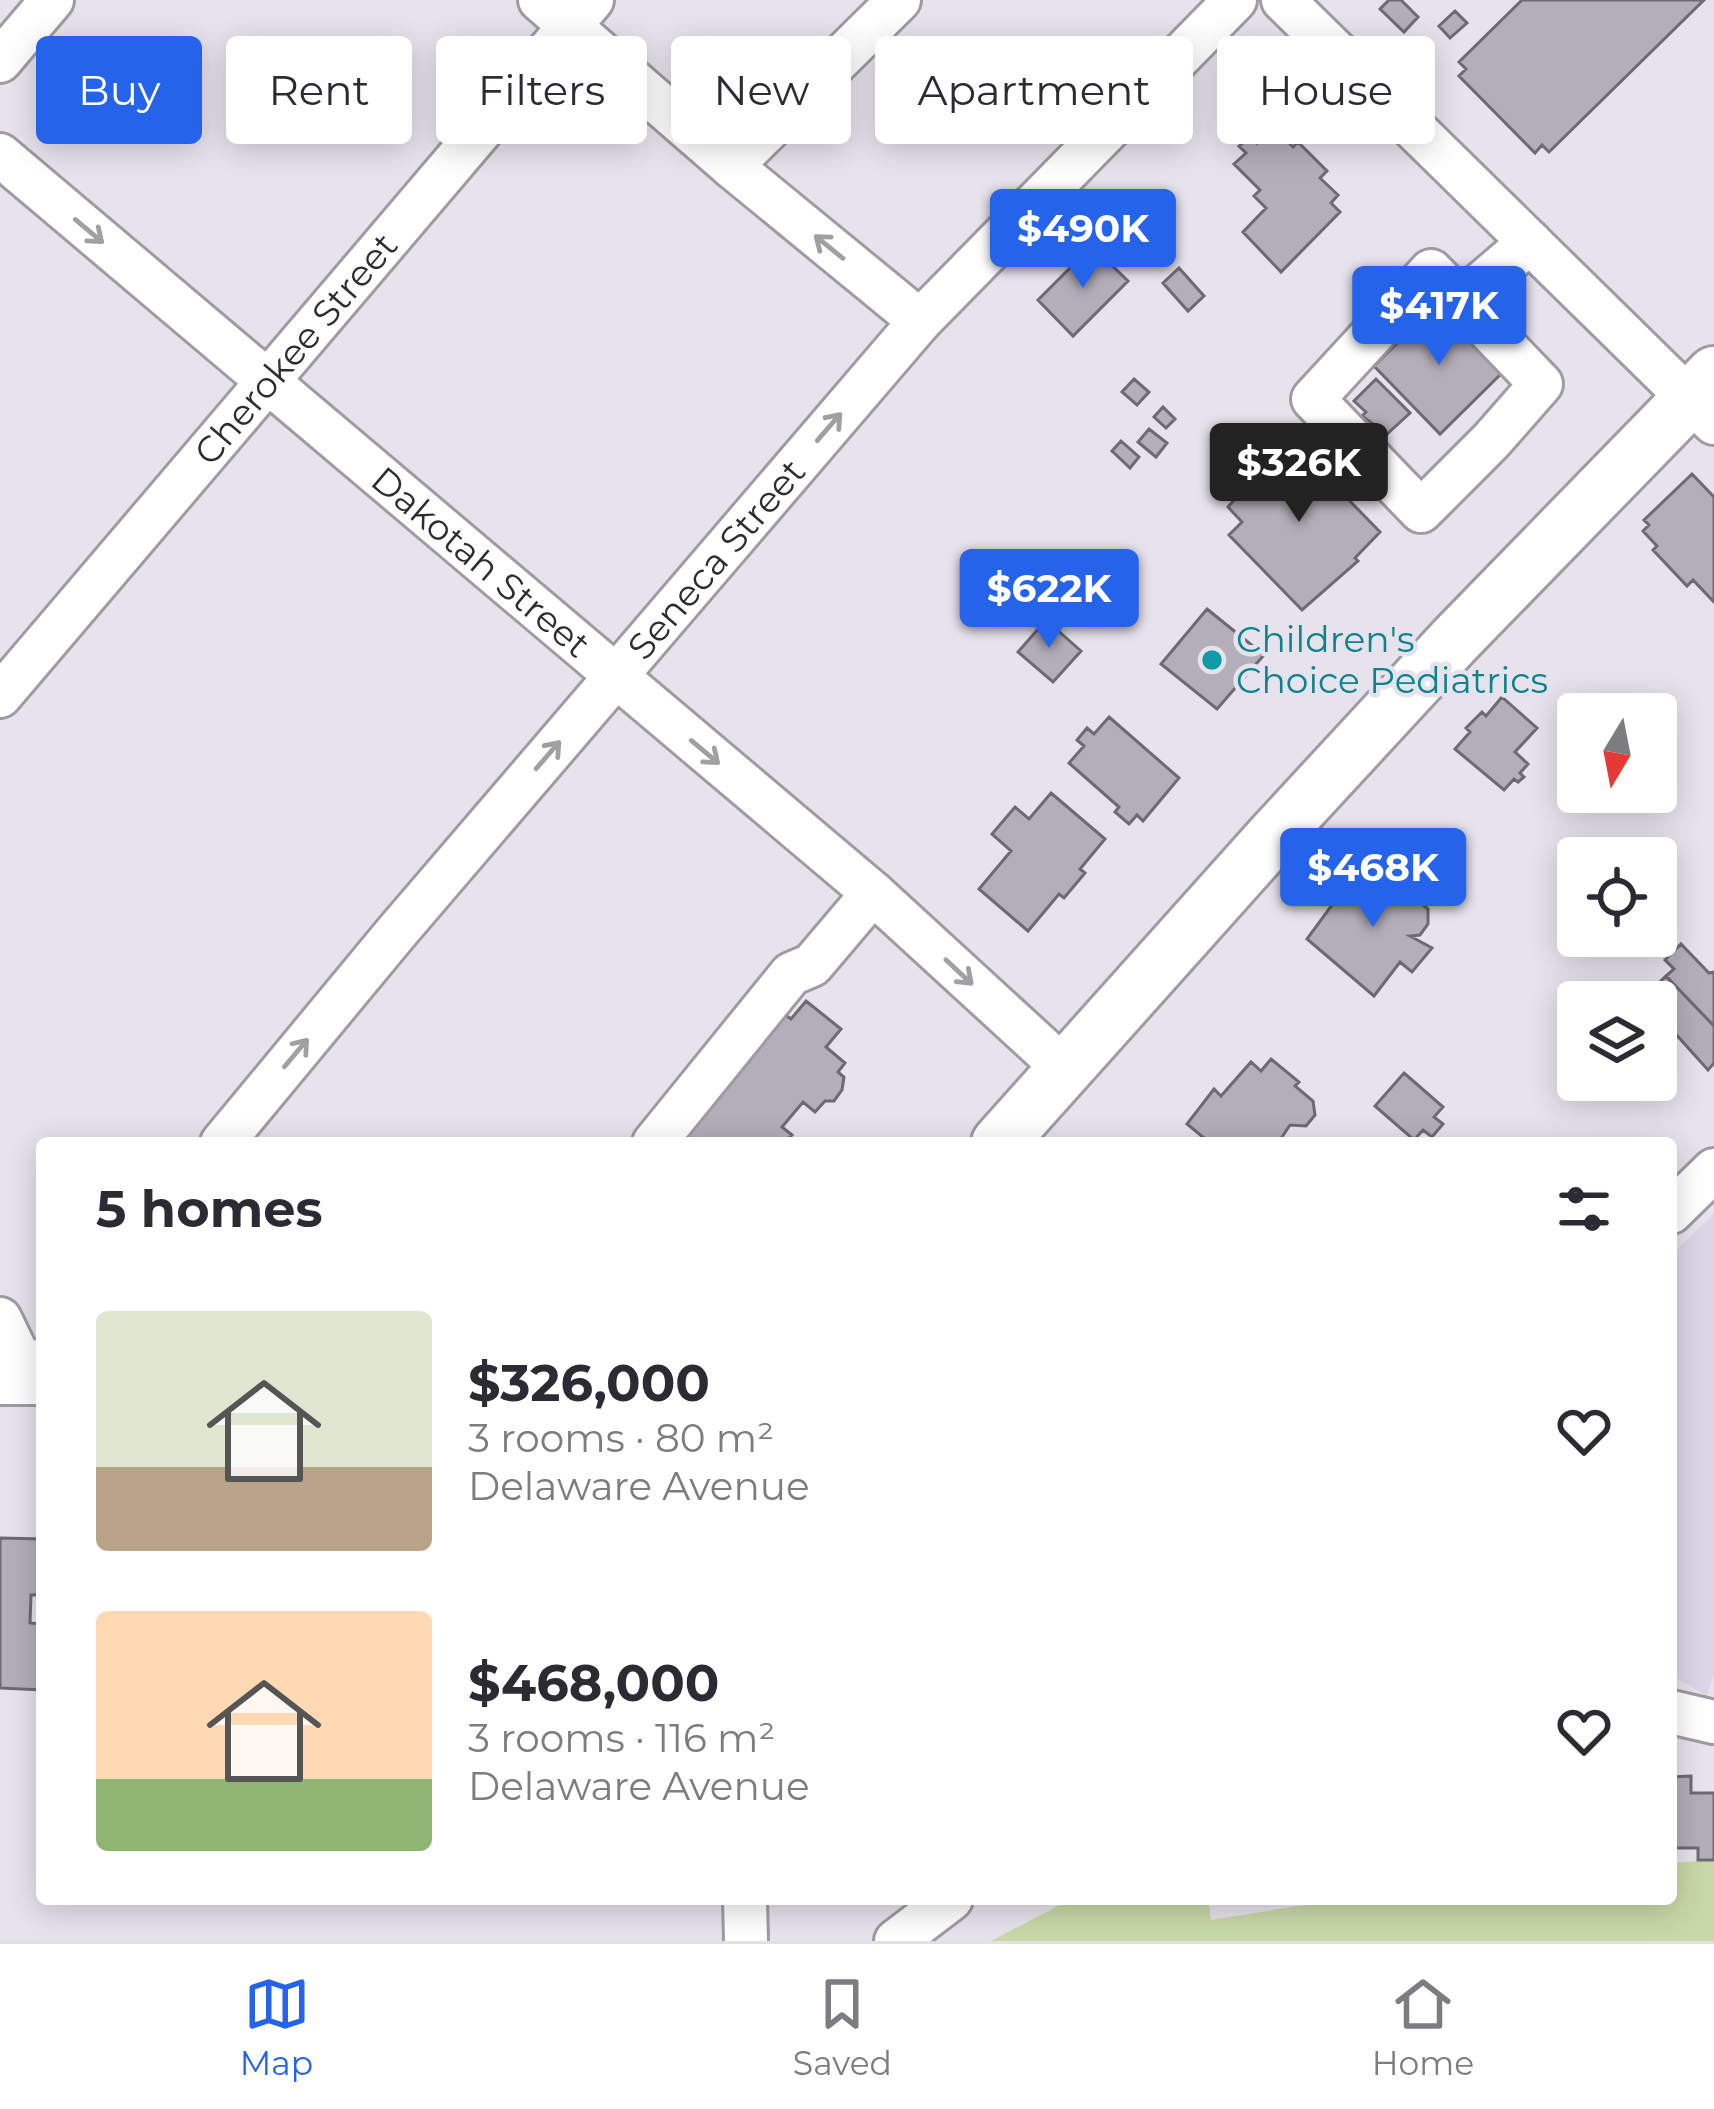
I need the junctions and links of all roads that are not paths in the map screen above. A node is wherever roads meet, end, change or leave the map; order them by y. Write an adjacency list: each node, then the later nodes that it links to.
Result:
1 (52, 0): 6 (street)
2 (899, 0): 8 (street)
3 (1235, 0): 11 (street, Seneca Street)
4 (1283, 0): 9 (street)
5 (567, 8): 8 (street); 12 (street, Cherokee Street)
6 (0, 62)
7 (0, 155): 12 (street, Dakotah Street, one-way to 12)
8 (730, 166): 11 (street, one-way to 8)
9 (1530, 242): 10 (street); 13 (street)
10 (1461, 302): 10 (street)
11 (920, 321): 14 (street, Seneca Street, one-way to 11)
12 (266, 379): 14 (street, Dakotah Street); 15 (street, Cherokee Street)
13 (1706, 398): 17 (main road)
14 (616, 676): 16 (street, Dakotah Street, one-way to 16); 18 (street, Seneca Street, one-way to 14)
15 (0, 696)
16 (873, 893): 17 (street, Dakotah Street, one-way to 17); 19 (street)
17 (1066, 1070): 20 (main road)
18 (227, 1137)
19 (659, 1137)
20 (1005, 1137)
21 (1714, 1170): 22 (street)
22 (1677, 1206)
23 (0, 1318): 24 (street)
24 (28, 1373)
25 (1677, 1714): 26 (street)
26 (1714, 1723)
27 (745, 1905): 29 (street)
28 (943, 1905): 30 (street)
29 (746, 1941)
30 (896, 1941)

